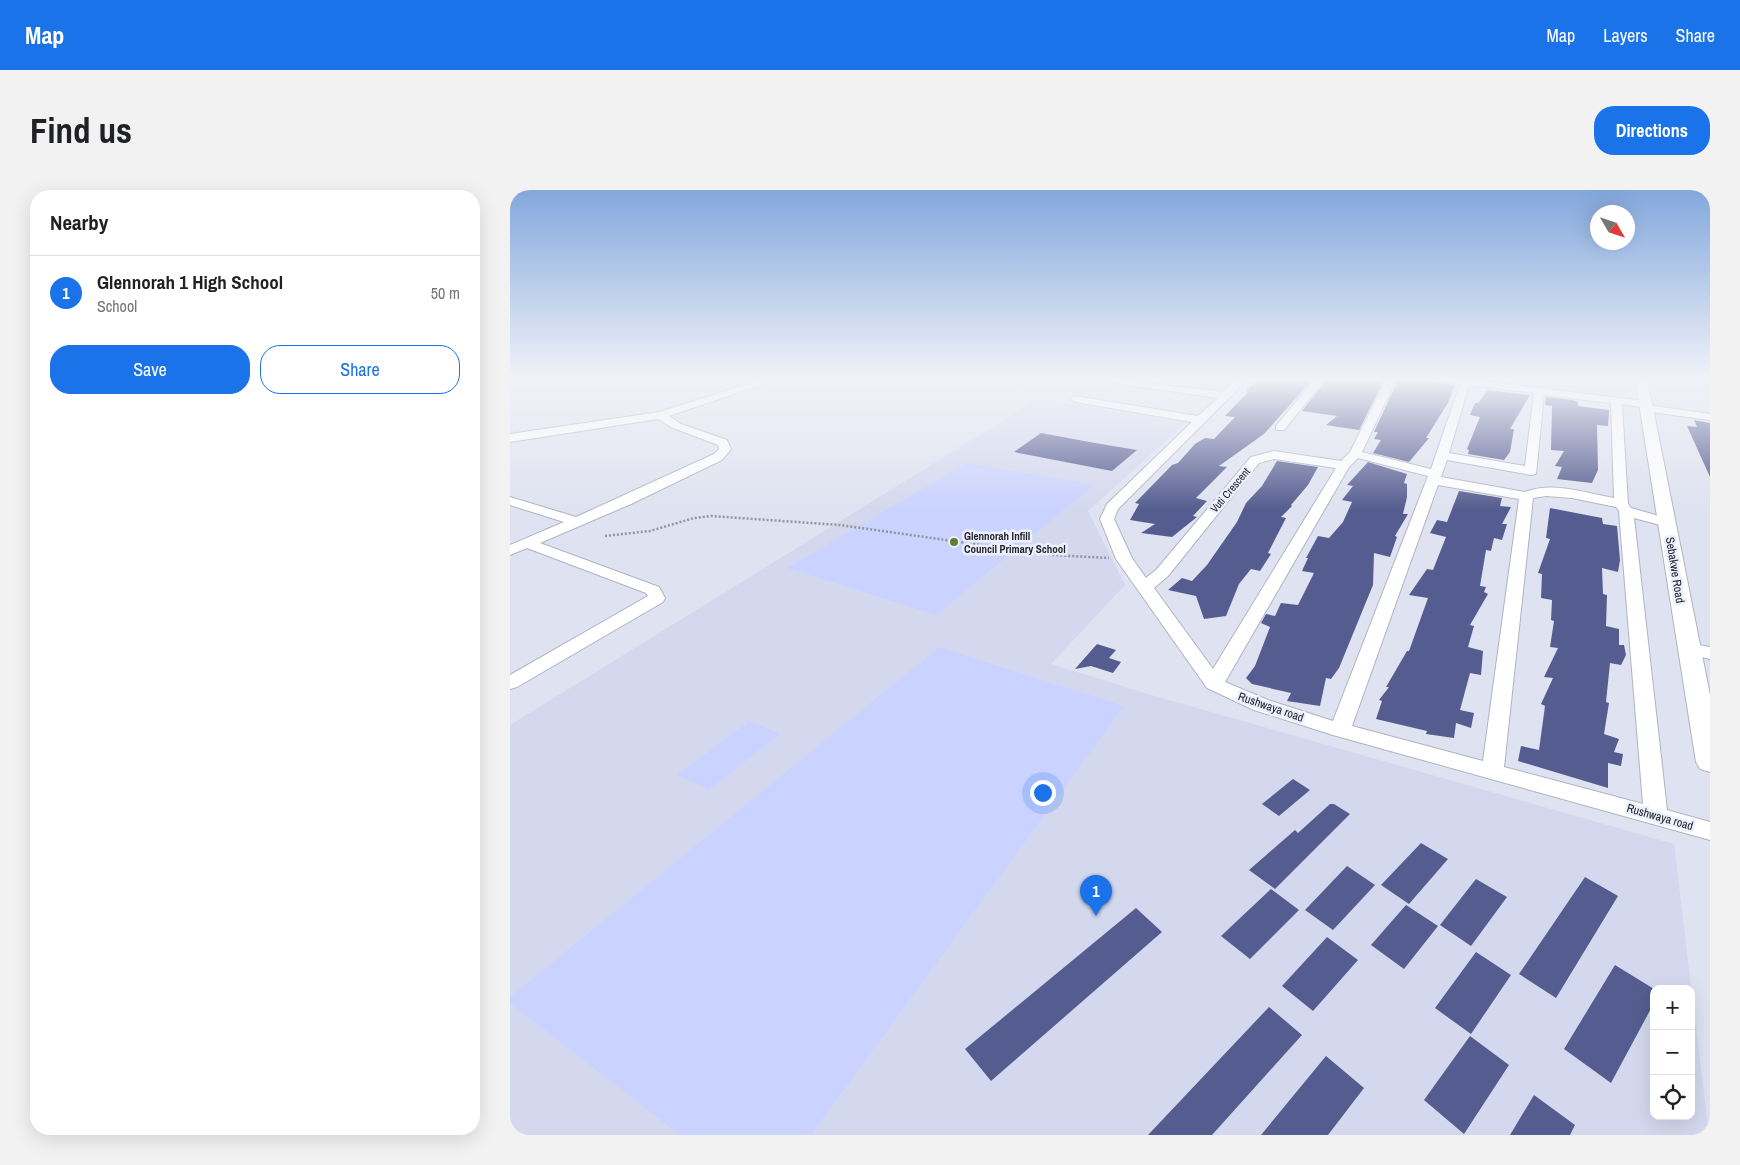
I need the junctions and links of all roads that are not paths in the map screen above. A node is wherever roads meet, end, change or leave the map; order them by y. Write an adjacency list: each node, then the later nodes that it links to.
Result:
1 (604, 422): 11 (street)
2 (671, 422): 21 (street)
3 (1198, 422): 25 (street, Rushwaya road)
4 (1285, 422): 10 (street)
5 (1371, 422): 12 (street)
6 (1453, 422): 13 (street)
7 (1537, 422): 15 (street)
8 (1618, 422): 20 (street)
9 (1647, 422): 22 (street, Sebakwe Road)
10 (1280, 428)
11 (510, 438)
12 (1355, 454): 14 (street); 16 (street)
13 (1442, 456): 15 (street); 16 (street)
14 (1344, 465): 25 (street, Vuti Crescent); 29 (street)
15 (1533, 474): 17 (street); 18 (street)
16 (1434, 477): 17 (street); 30 (street)
17 (1530, 494): 18 (street); 32 (street)
18 (1580, 496): 20 (street)
19 (510, 501): 21 (street)
20 (1624, 507): 22 (street); 33 (street)
21 (578, 522): 23 (street)
22 (1668, 523): 26 (street, Sebakwe Road)
23 (527, 543): 24 (street); 28 (street)
24 (510, 550)
25 (1144, 588): 29 (street, Rushwaya road)
26 (1688, 648): 27 (street); 31 (street, Sebakwe Road)
27 (1710, 653)
28 (510, 683)
29 (1214, 684): 30 (street, Rushwaya road)
30 (1340, 730): 32 (street, Rushwaya road)
31 (1710, 762)
32 (1493, 771): 33 (street, Rushwaya road)
33 (1656, 816): 34 (street, Rushwaya road)
34 (1710, 831)

